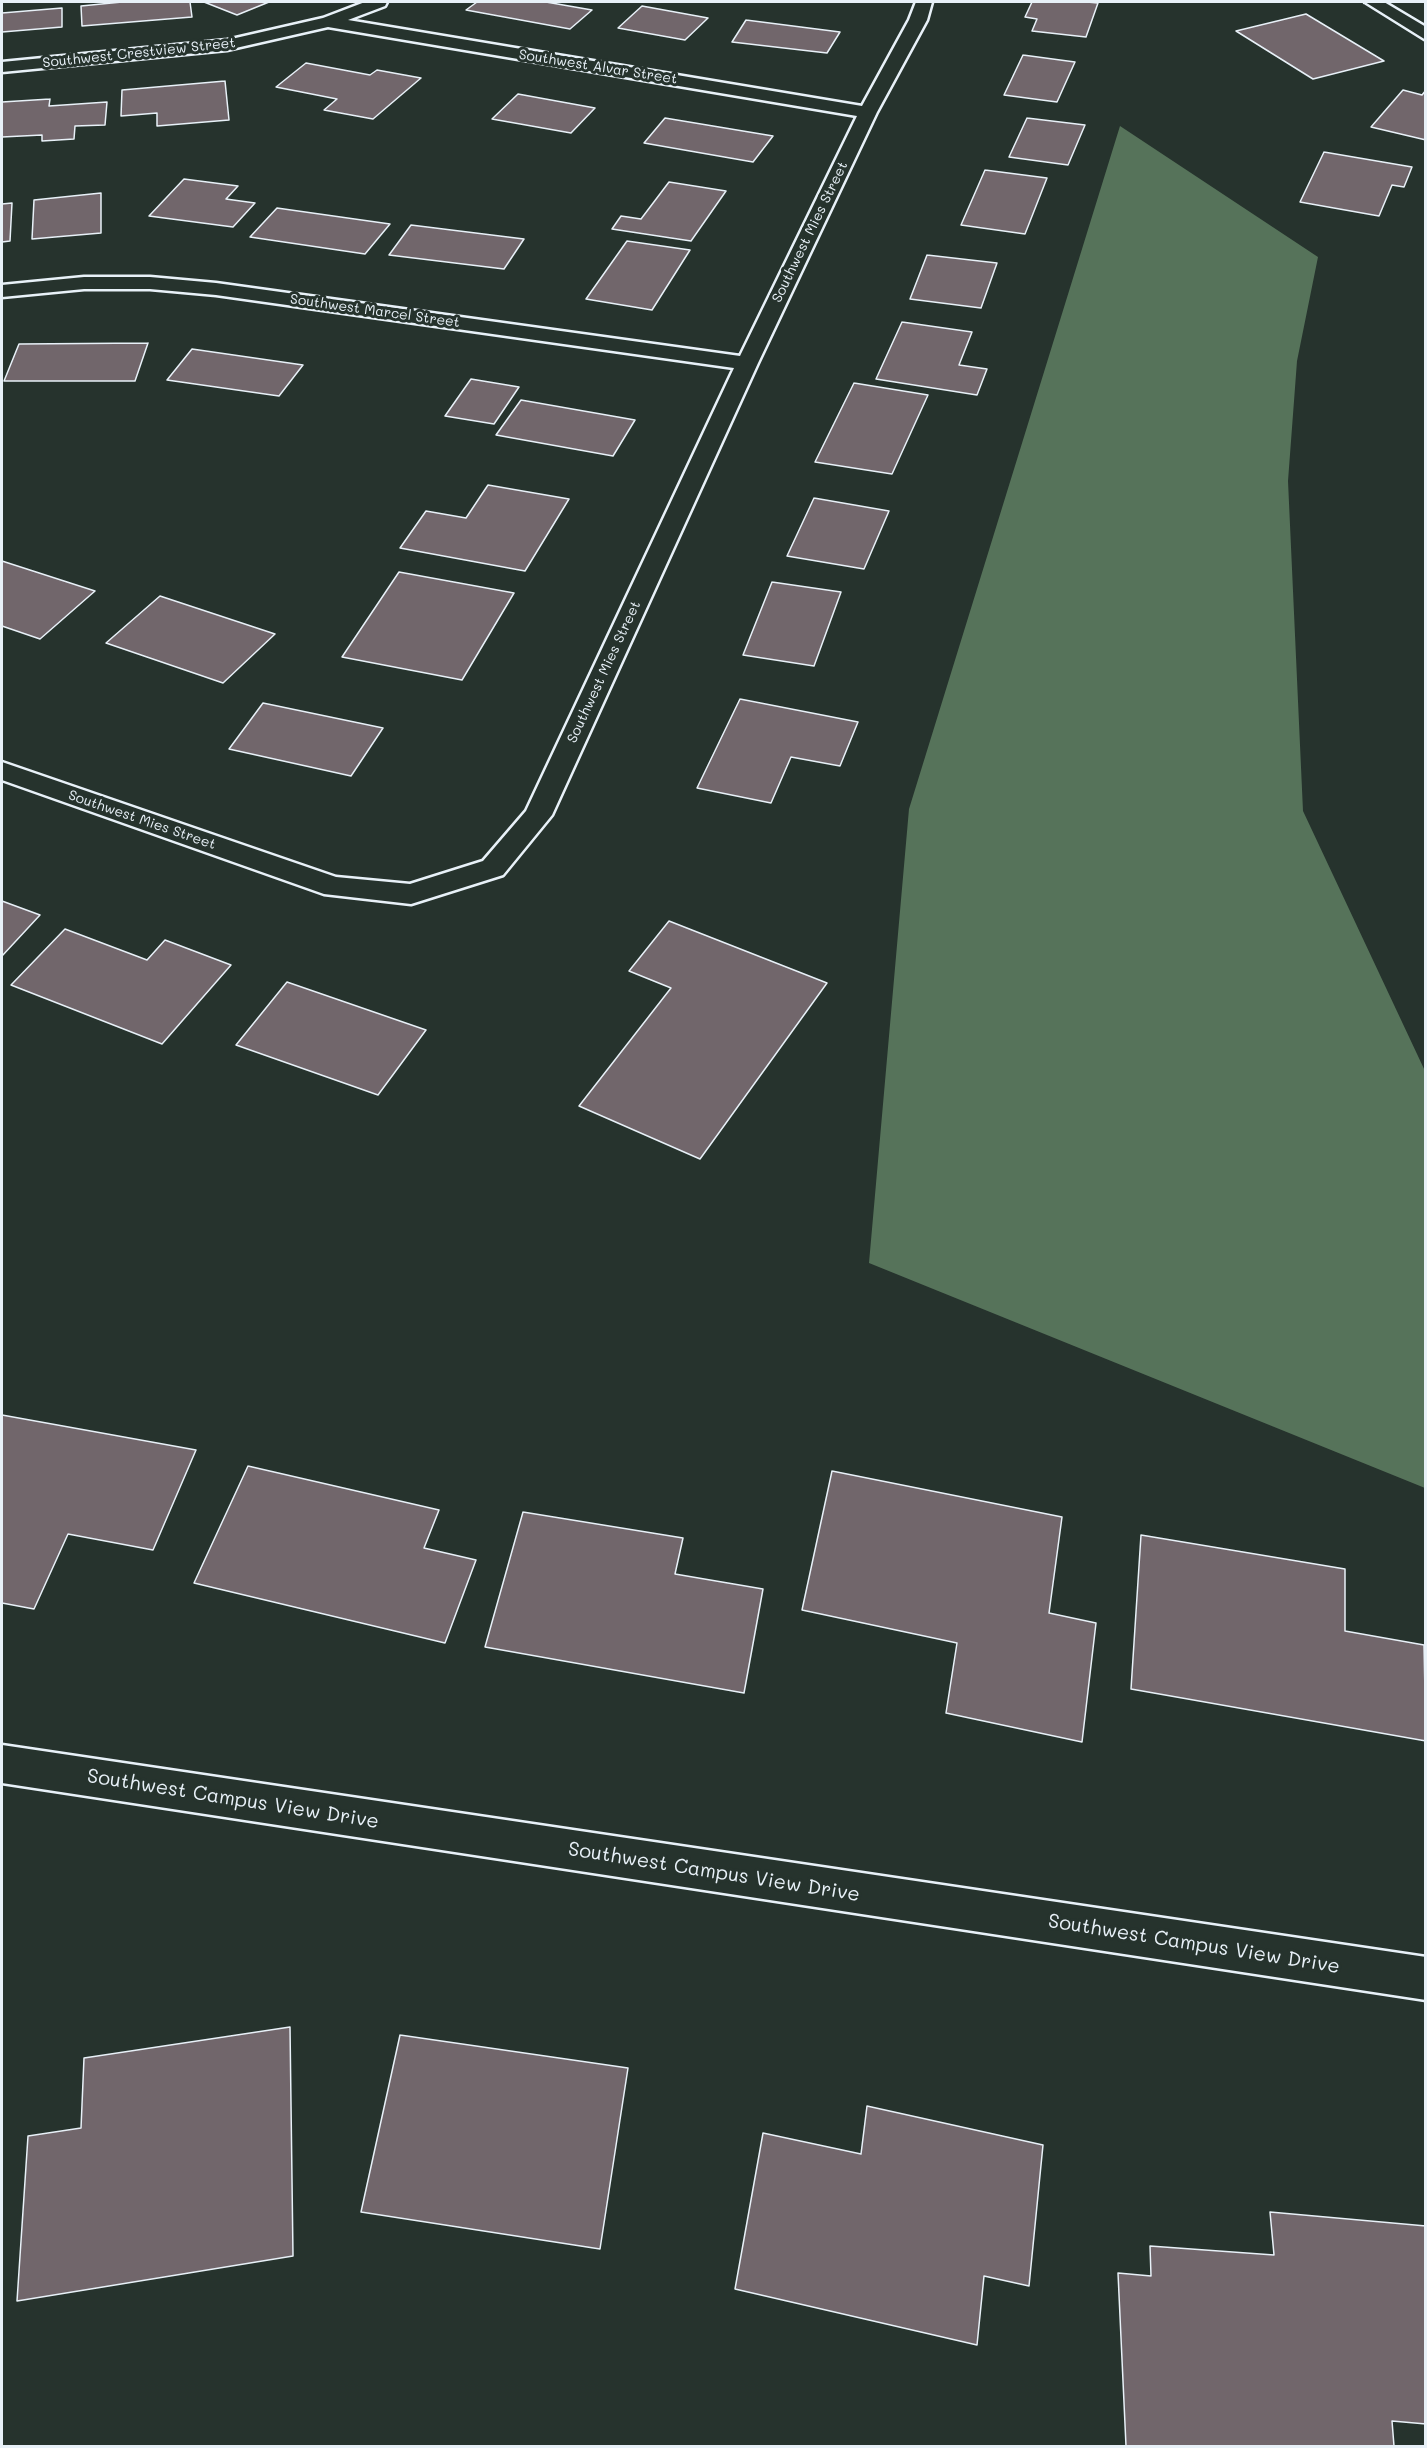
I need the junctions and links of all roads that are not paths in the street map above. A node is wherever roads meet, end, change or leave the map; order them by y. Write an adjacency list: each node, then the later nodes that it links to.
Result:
1 (379, 2): 4 (street, Southwest Crestview Street)
2 (924, 2): 7 (street, Southwest Mies Street)
3 (1373, 2): 5 (street)
4 (328, 22): 6 (street, Southwest Crestview Street); 7 (street, Southwest Alvar Street)
5 (1425, 35)
6 (2, 67)
7 (868, 112): 9 (street, Southwest Mies Street)
8 (2, 291): 9 (street, Southwest Marcel Street)
9 (747, 363): 10 (street, Southwest Mies Street)
10 (2, 771)
11 (2, 1764): 12 (street, Southwest Campus View Drive)
12 (1425, 1979)

